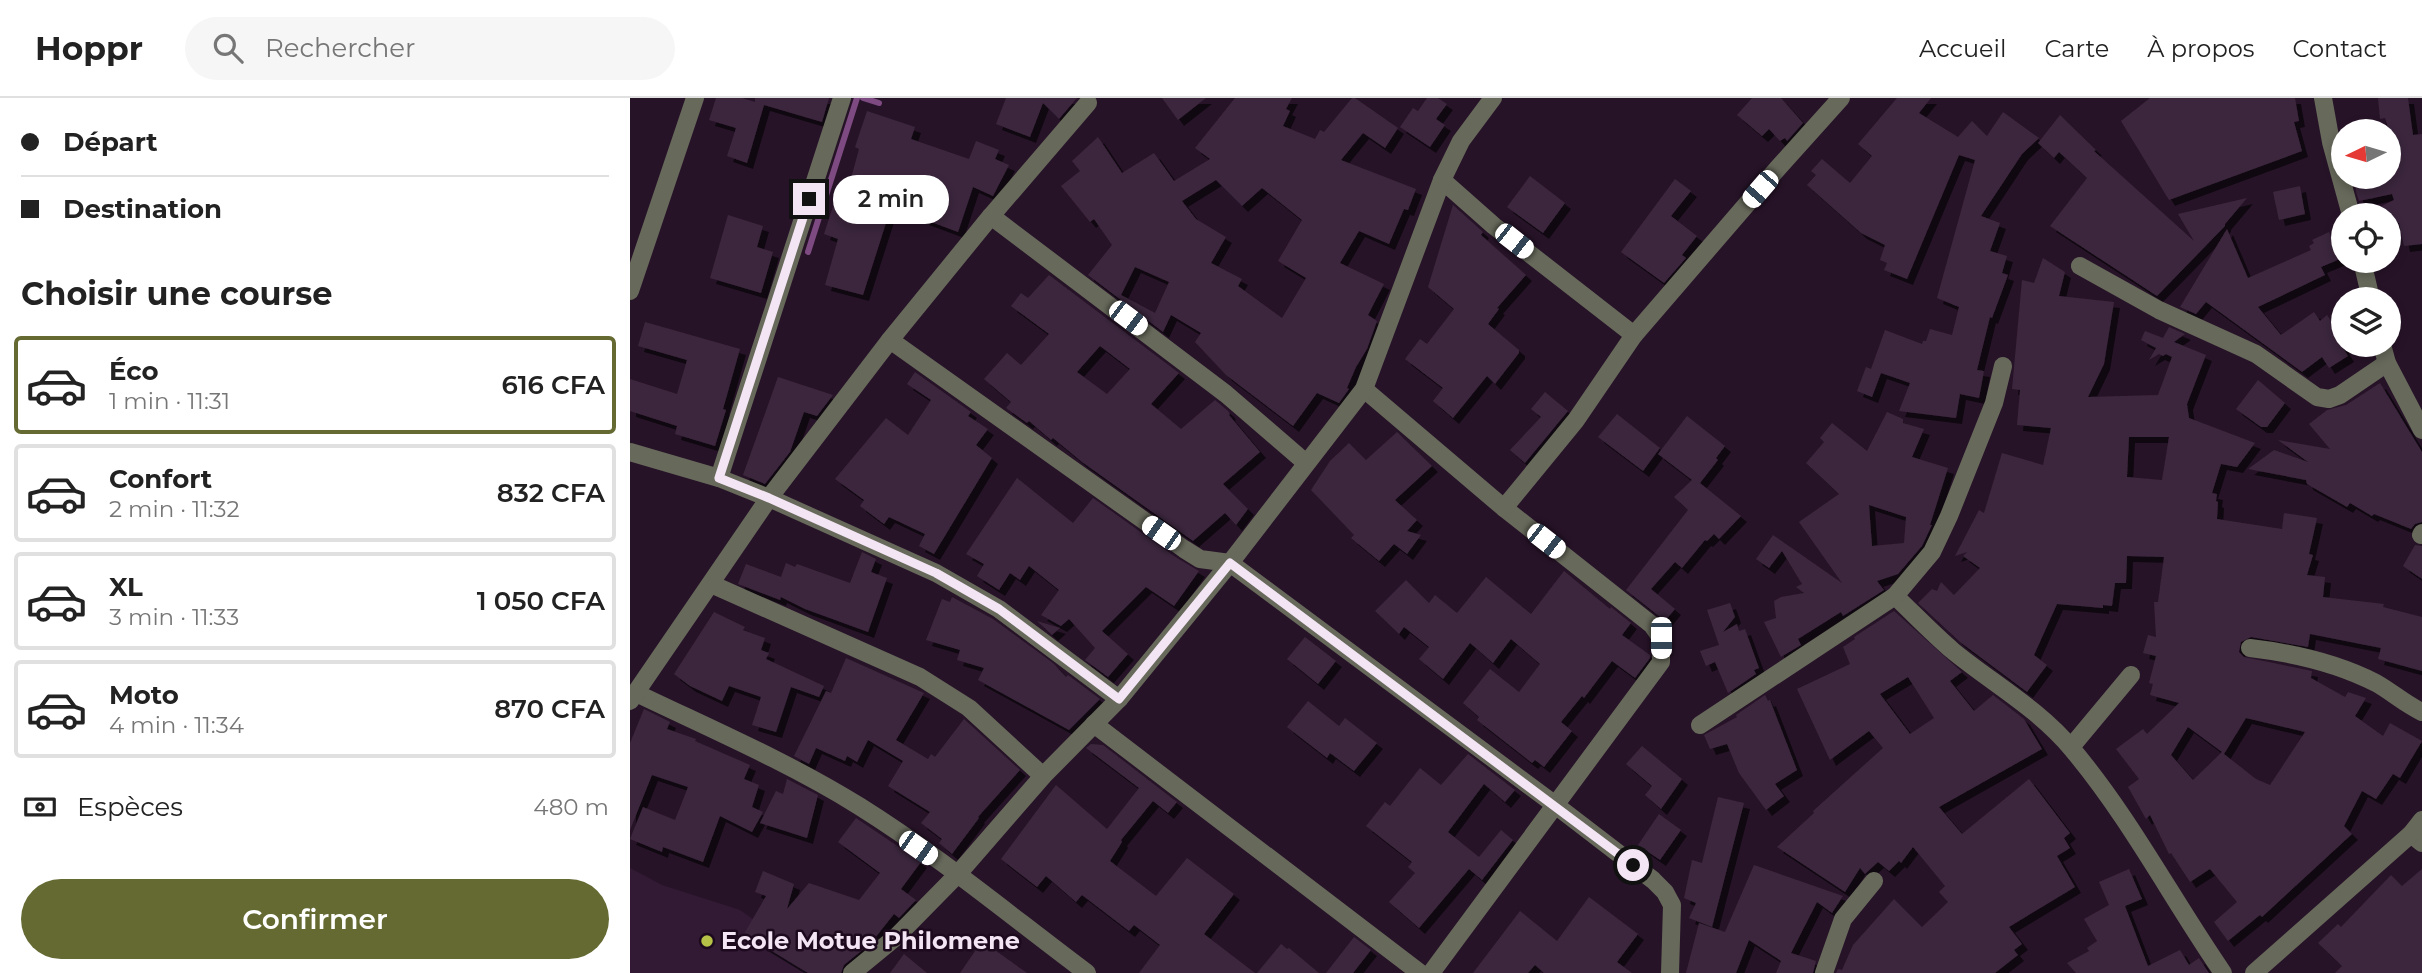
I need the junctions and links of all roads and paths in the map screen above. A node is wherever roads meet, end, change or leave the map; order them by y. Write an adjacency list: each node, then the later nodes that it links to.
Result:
1 (695, 98): 11 (street)
2 (842, 98): 21 (street)
3 (1493, 98): 7 (street)
4 (1841, 98): 12 (street)
5 (2323, 98): 8 (street)
6 (1088, 103): 9 (street)
7 (1442, 180): 12 (street); 17 (street)
8 (2348, 203)
9 (991, 216): 13 (street); 20 (street)
10 (2080, 266): 15 (street)
11 (630, 291)
12 (1634, 335): 23 (street)
13 (890, 340): 22 (street); 24 (street)
14 (2385, 357): 15 (street)
15 (2387, 363): 18 (street)
16 (2003, 366): 26 (street)
17 (1364, 388): 20 (street); 23 (street)
18 (2422, 430)
19 (630, 452): 21 (street)
20 (1306, 463): 24 (street)
21 (719, 478): 22 (street)
22 (769, 498): 25 (street); 30 (street)
23 (1504, 508): 36 (street)
24 (1230, 563): 30 (street); 36 (street)
25 (711, 584): 29 (street); 35 (street)
26 (1895, 596): 33 (street); 34 (street)
27 (2250, 648): 31 (street)
28 (2131, 675): 34 (street)
29 (633, 697): 38 (street)
30 (1119, 699): 32 (street)
31 (2422, 712)
32 (1094, 724): 35 (street); 42 (street)
33 (1700, 725)
34 (2071, 747): 46 (street)
35 (1043, 776): 38 (street)
36 (1554, 804): 43 (street); 44 (street)
37 (2418, 832): 47 (street)
38 (957, 875): 40 (street); 41 (street)
39 (1874, 881): 45 (street)
40 (852, 973)
41 (1087, 973)
42 (1420, 973)
43 (1431, 973)
44 (1670, 973)
45 (1824, 973)
46 (2223, 973)
47 (2254, 973)

